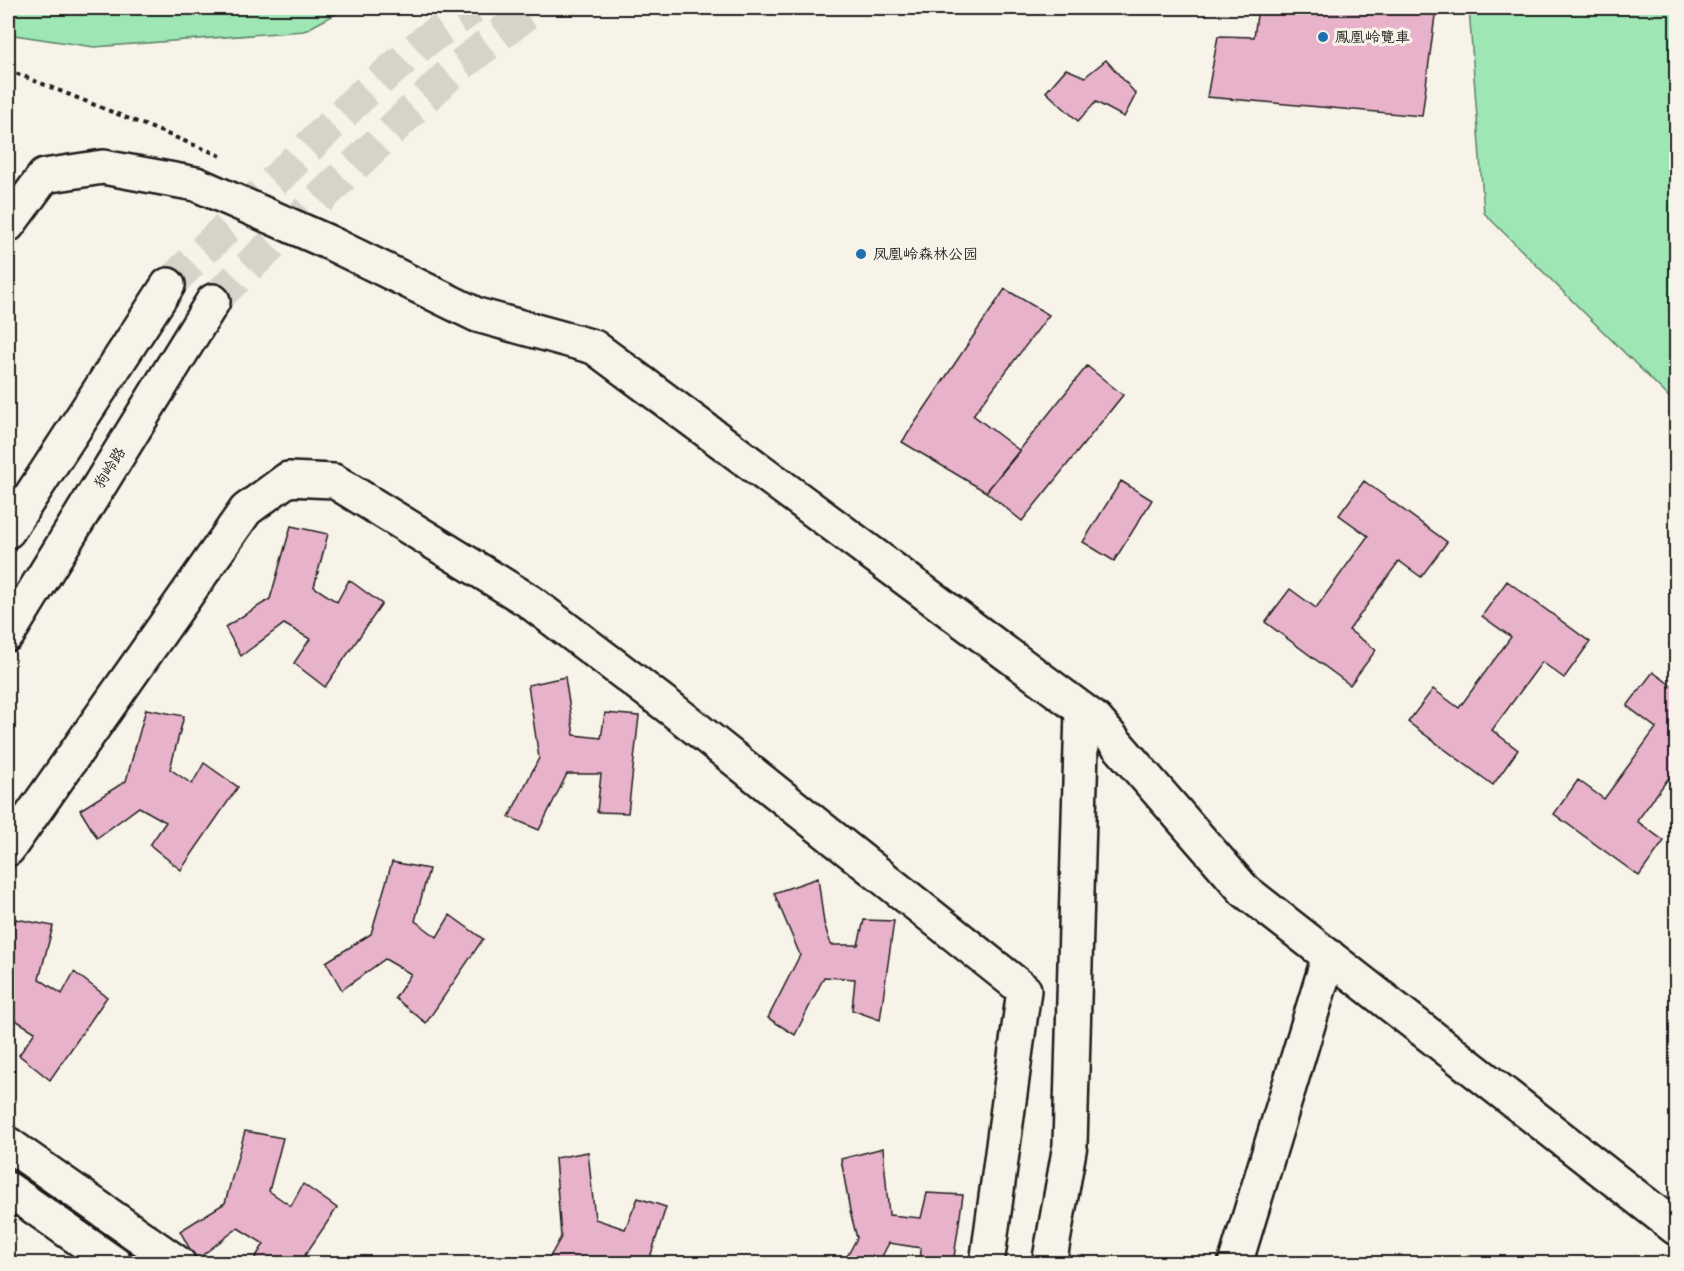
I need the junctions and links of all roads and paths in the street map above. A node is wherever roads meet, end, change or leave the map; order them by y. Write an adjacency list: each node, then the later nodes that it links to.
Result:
1 (8, 70): 2 (path)
2 (227, 164)
3 (8, 225): 8 (street)
4 (168, 285): 6 (street)
5 (213, 301): 7 (street, 狗岭路)
6 (8, 531)
7 (8, 634)
8 (1082, 710): 10 (street); 17 (street)
9 (8, 849): 16 (street)
10 (1329, 957): 13 (street); 18 (street)
11 (8, 1143): 15 (street)
12 (8, 1189): 14 (street)
13 (1677, 1228)
14 (115, 1263)
15 (180, 1263)
16 (987, 1263)
17 (1049, 1263)
18 (1235, 1263)

